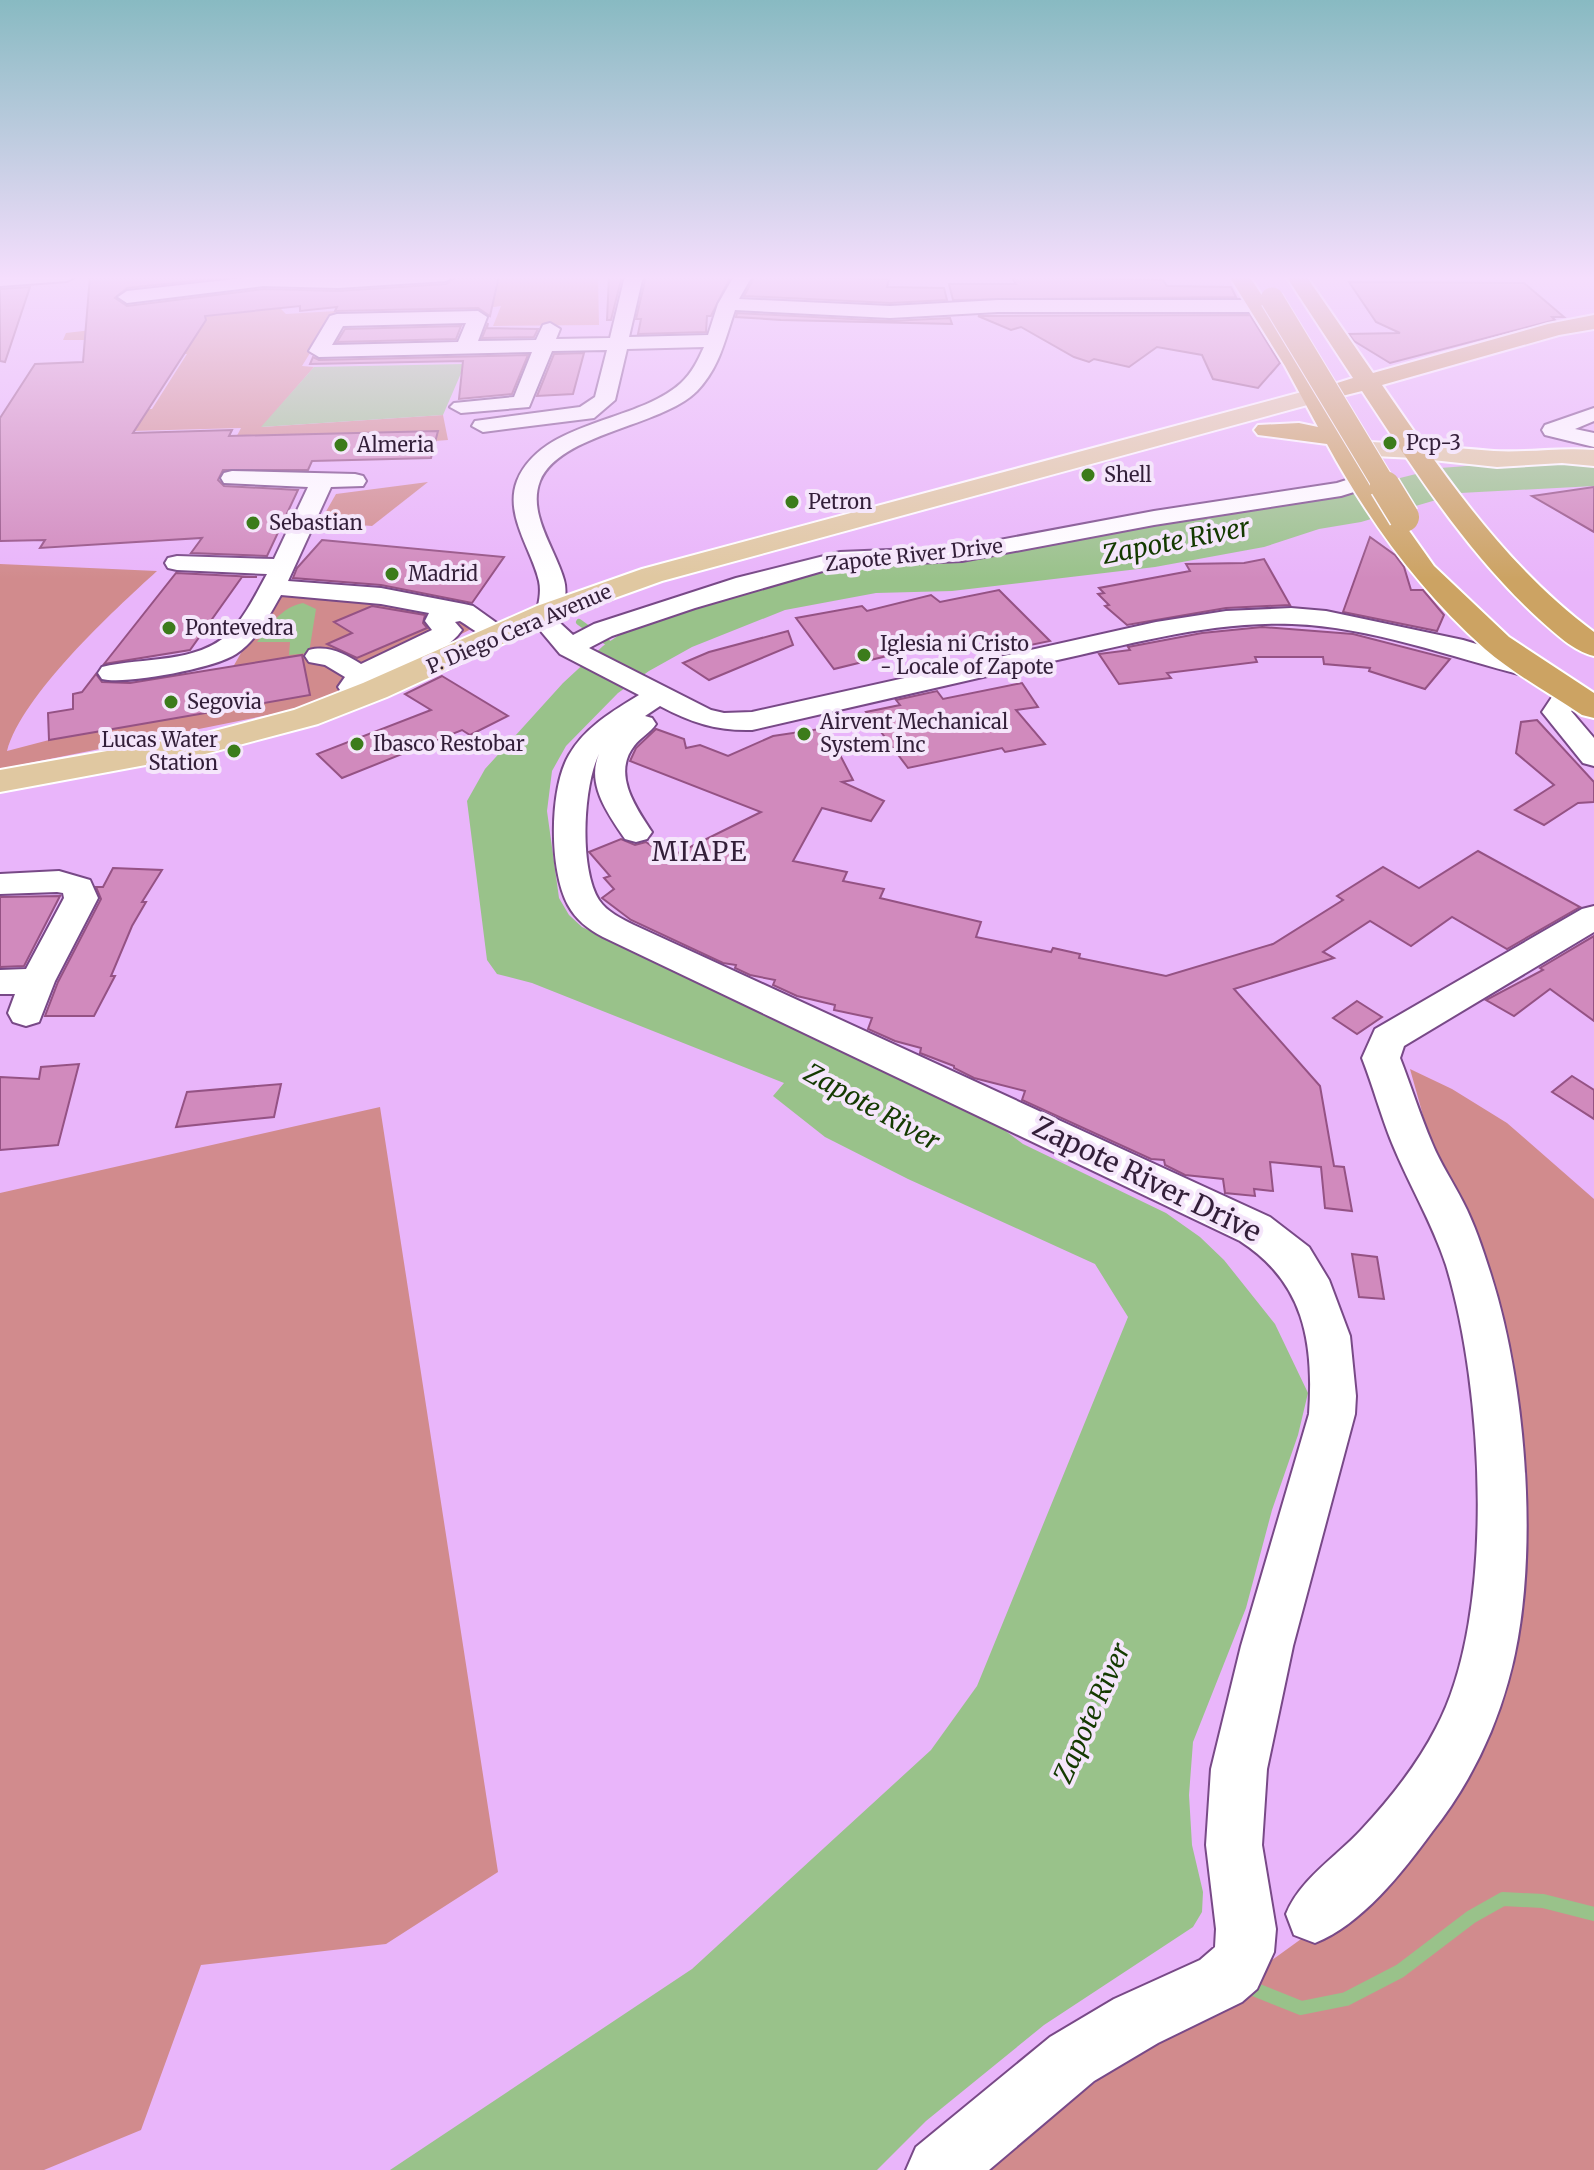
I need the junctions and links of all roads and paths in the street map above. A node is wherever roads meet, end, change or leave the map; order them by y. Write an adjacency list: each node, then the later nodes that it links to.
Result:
1 (532, 377): 9 (street)
2 (610, 377): 11 (street)
3 (695, 377): 24 (street)
4 (1303, 377): 12 (highway)
5 (1314, 377): 35 (highway, bridge)
6 (1340, 377): 31 (highway)
7 (1362, 377): 12 (highway, P. Diego Cera Avenue)
8 (1364, 377): 15 (highway)
9 (461, 407)
10 (1594, 414): 14 (street)
11 (483, 426)
12 (1329, 426): 13 (highway); 15 (main road); 16 (main road, P. Diego Cera Avenue); 21 (highway)
13 (1267, 430): 16 (main road, P. Diego Cera Avenue)
14 (1594, 440)
15 (1413, 449): 17 (main road); 29 (highway)
16 (1084, 458): 24 (main road, P. Diego Cera Avenue)
17 (1594, 458)
18 (232, 478): 19 (street)
19 (323, 480): 20 (street); 23 (street)
20 (355, 481)
21 (1362, 484): 25 (highway); 28 (street, Zapote River Drive)
22 (177, 563): 23 (street)
23 (278, 577): 26 (street); 33 (street)
24 (548, 612): 26 (main road, P. Diego Cera Avenue); 28 (street)
25 (1466, 615): 27 (street); 32 (highway)
26 (473, 627): 30 (street); 37 (main road, P. Diego Cera Avenue)
27 (1416, 636): 32 (street); 34 (street)
28 (584, 643): 34 (street)
29 (1594, 647)
30 (319, 656)
31 (1594, 666)
32 (1534, 670): 35 (highway)
33 (112, 673)
34 (658, 694): 38 (street); 43 (street, Zapote River Drive)
35 (1587, 696): 36 (street)
36 (1594, 757)
37 (0, 781)
38 (636, 832)
39 (0, 884): 41 (street)
40 (1594, 917): 42 (street)
41 (0, 982)
42 (1315, 1914)
43 (939, 2170)

